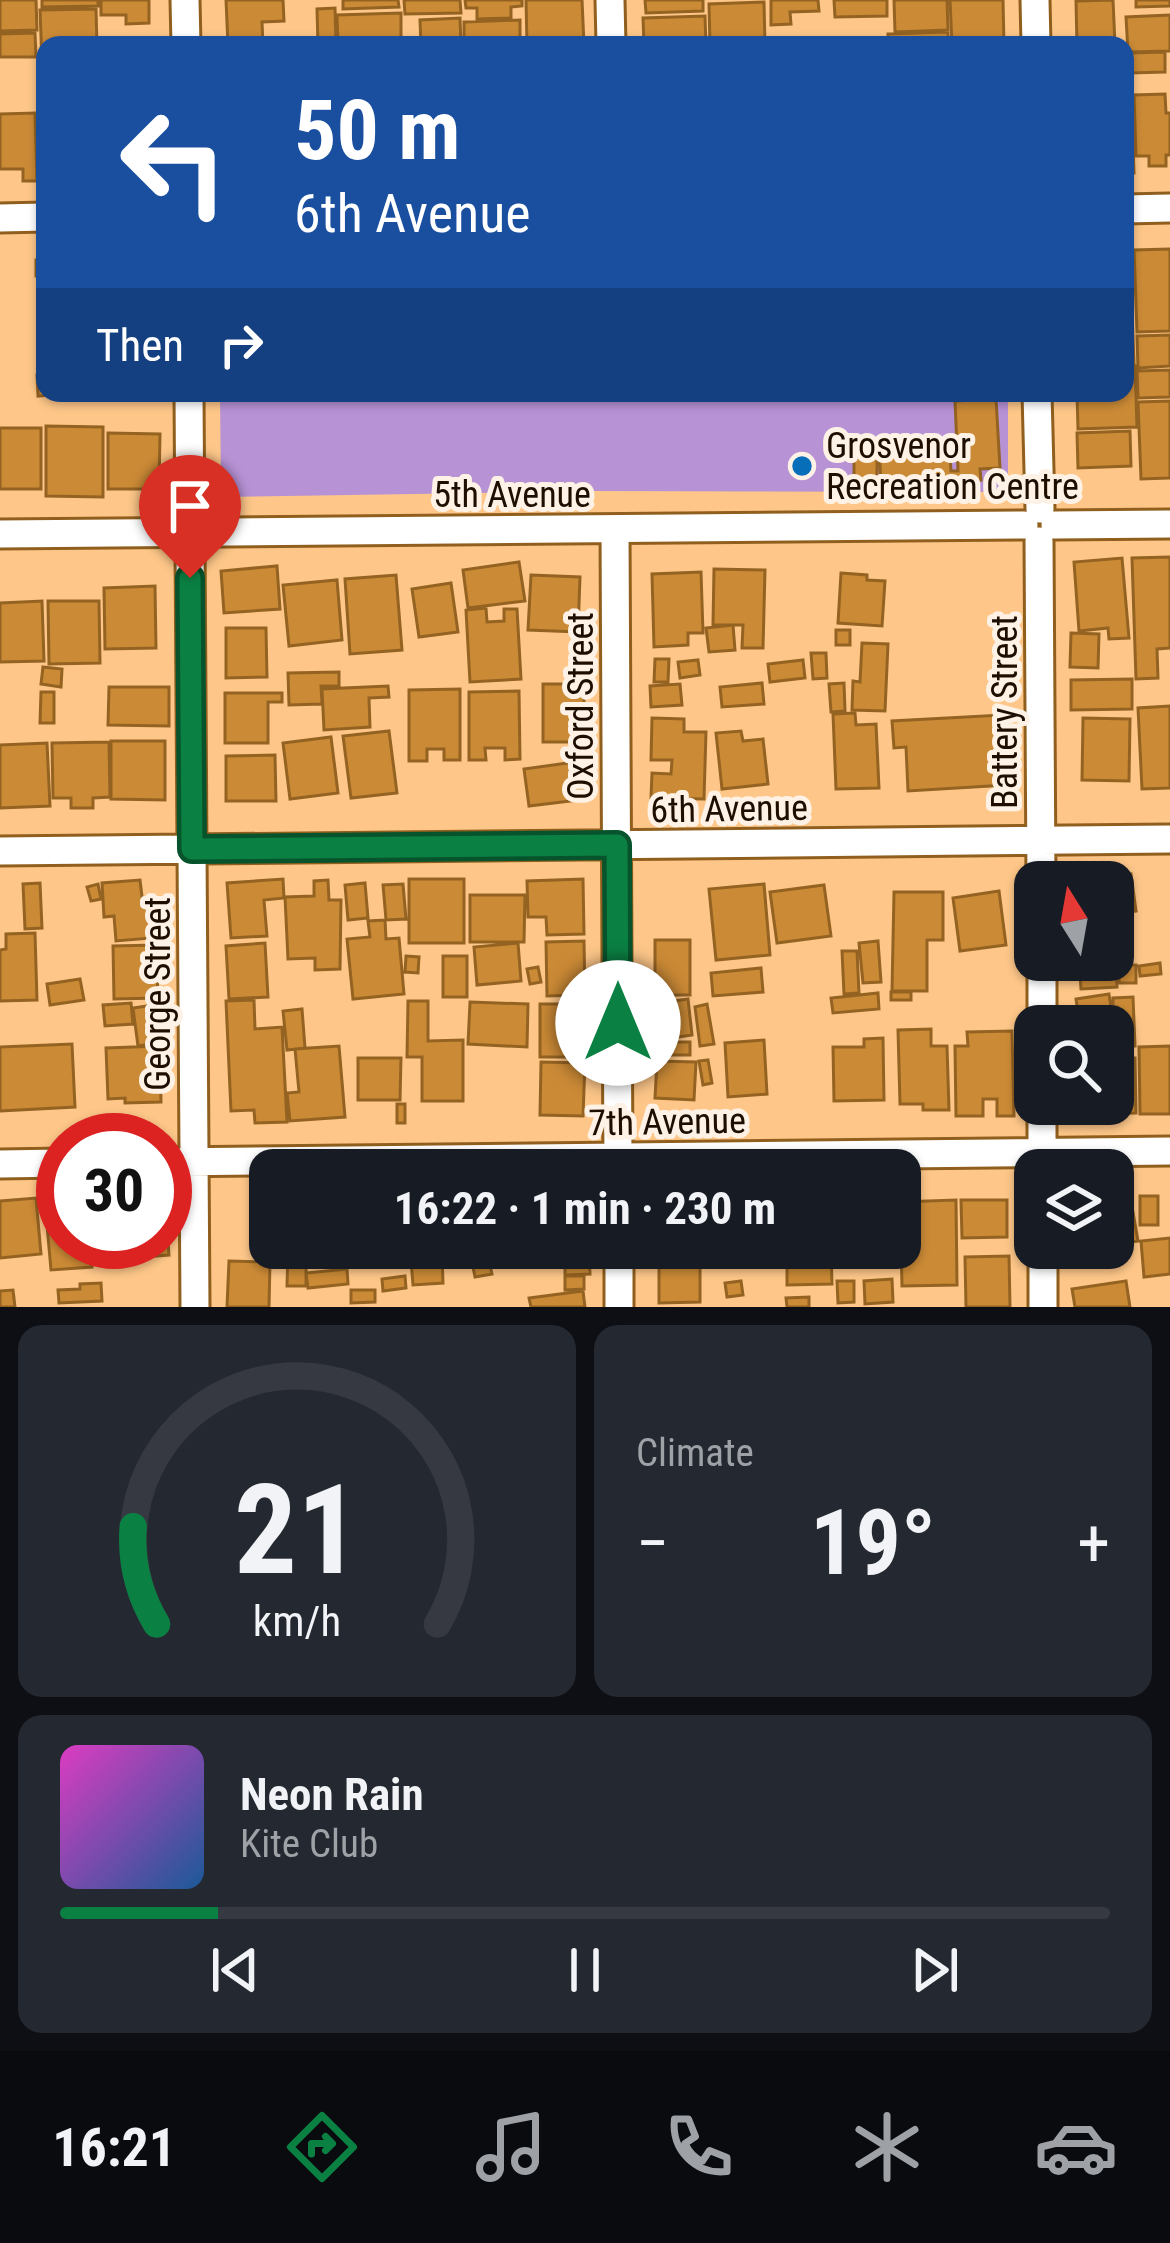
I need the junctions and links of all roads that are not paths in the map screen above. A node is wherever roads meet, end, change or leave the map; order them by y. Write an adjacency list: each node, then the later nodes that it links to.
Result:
1 (185, 0): 4 (street)
2 (610, 0): 5 (street)
3 (1035, 0): 6 (street)
4 (186, 36)
5 (610, 36)
6 (1036, 36)
7 (1170, 208): 8 (street)
8 (1134, 209)
9 (0, 218): 10 (street)
10 (36, 218)
11 (188, 402): 16 (street, George Street)
12 (1037, 402): 14 (street, Battery Street)
13 (1170, 524): 14 (street, 5th Avenue)
14 (1040, 525): 15 (street, 5th Avenue); 19 (street, Battery Street)
15 (615, 529): 16 (street, 5th Avenue); 20 (street, Oxford Street)
16 (190, 532): 17 (street, 5th Avenue); 21 (street, George Street)
17 (0, 534)
18 (1170, 839): 19 (street, 6th Avenue)
19 (1041, 840): 20 (street, 6th Avenue); 23 (street, Battery Street)
20 (617, 845): 21 (street, 6th Avenue); 24 (street, Oxford Street)
21 (192, 849): 22 (street, 6th Avenue); 28 (street, George Street)
22 (0, 851)
23 (1041, 861)
24 (618, 1149)
25 (1170, 1151): 26 (street, 7th Avenue)
26 (1134, 1154)
27 (1014, 1161): 30 (street, 7th Avenue)
28 (194, 1162): 29 (street, 7th Avenue); 35 (street, George Street)
29 (249, 1162)
30 (921, 1162)
31 (36, 1163): 32 (street)
32 (0, 1164)
33 (619, 1269): 36 (street)
34 (1043, 1269): 37 (street)
35 (195, 1307)
36 (619, 1307)
37 (1043, 1307)

